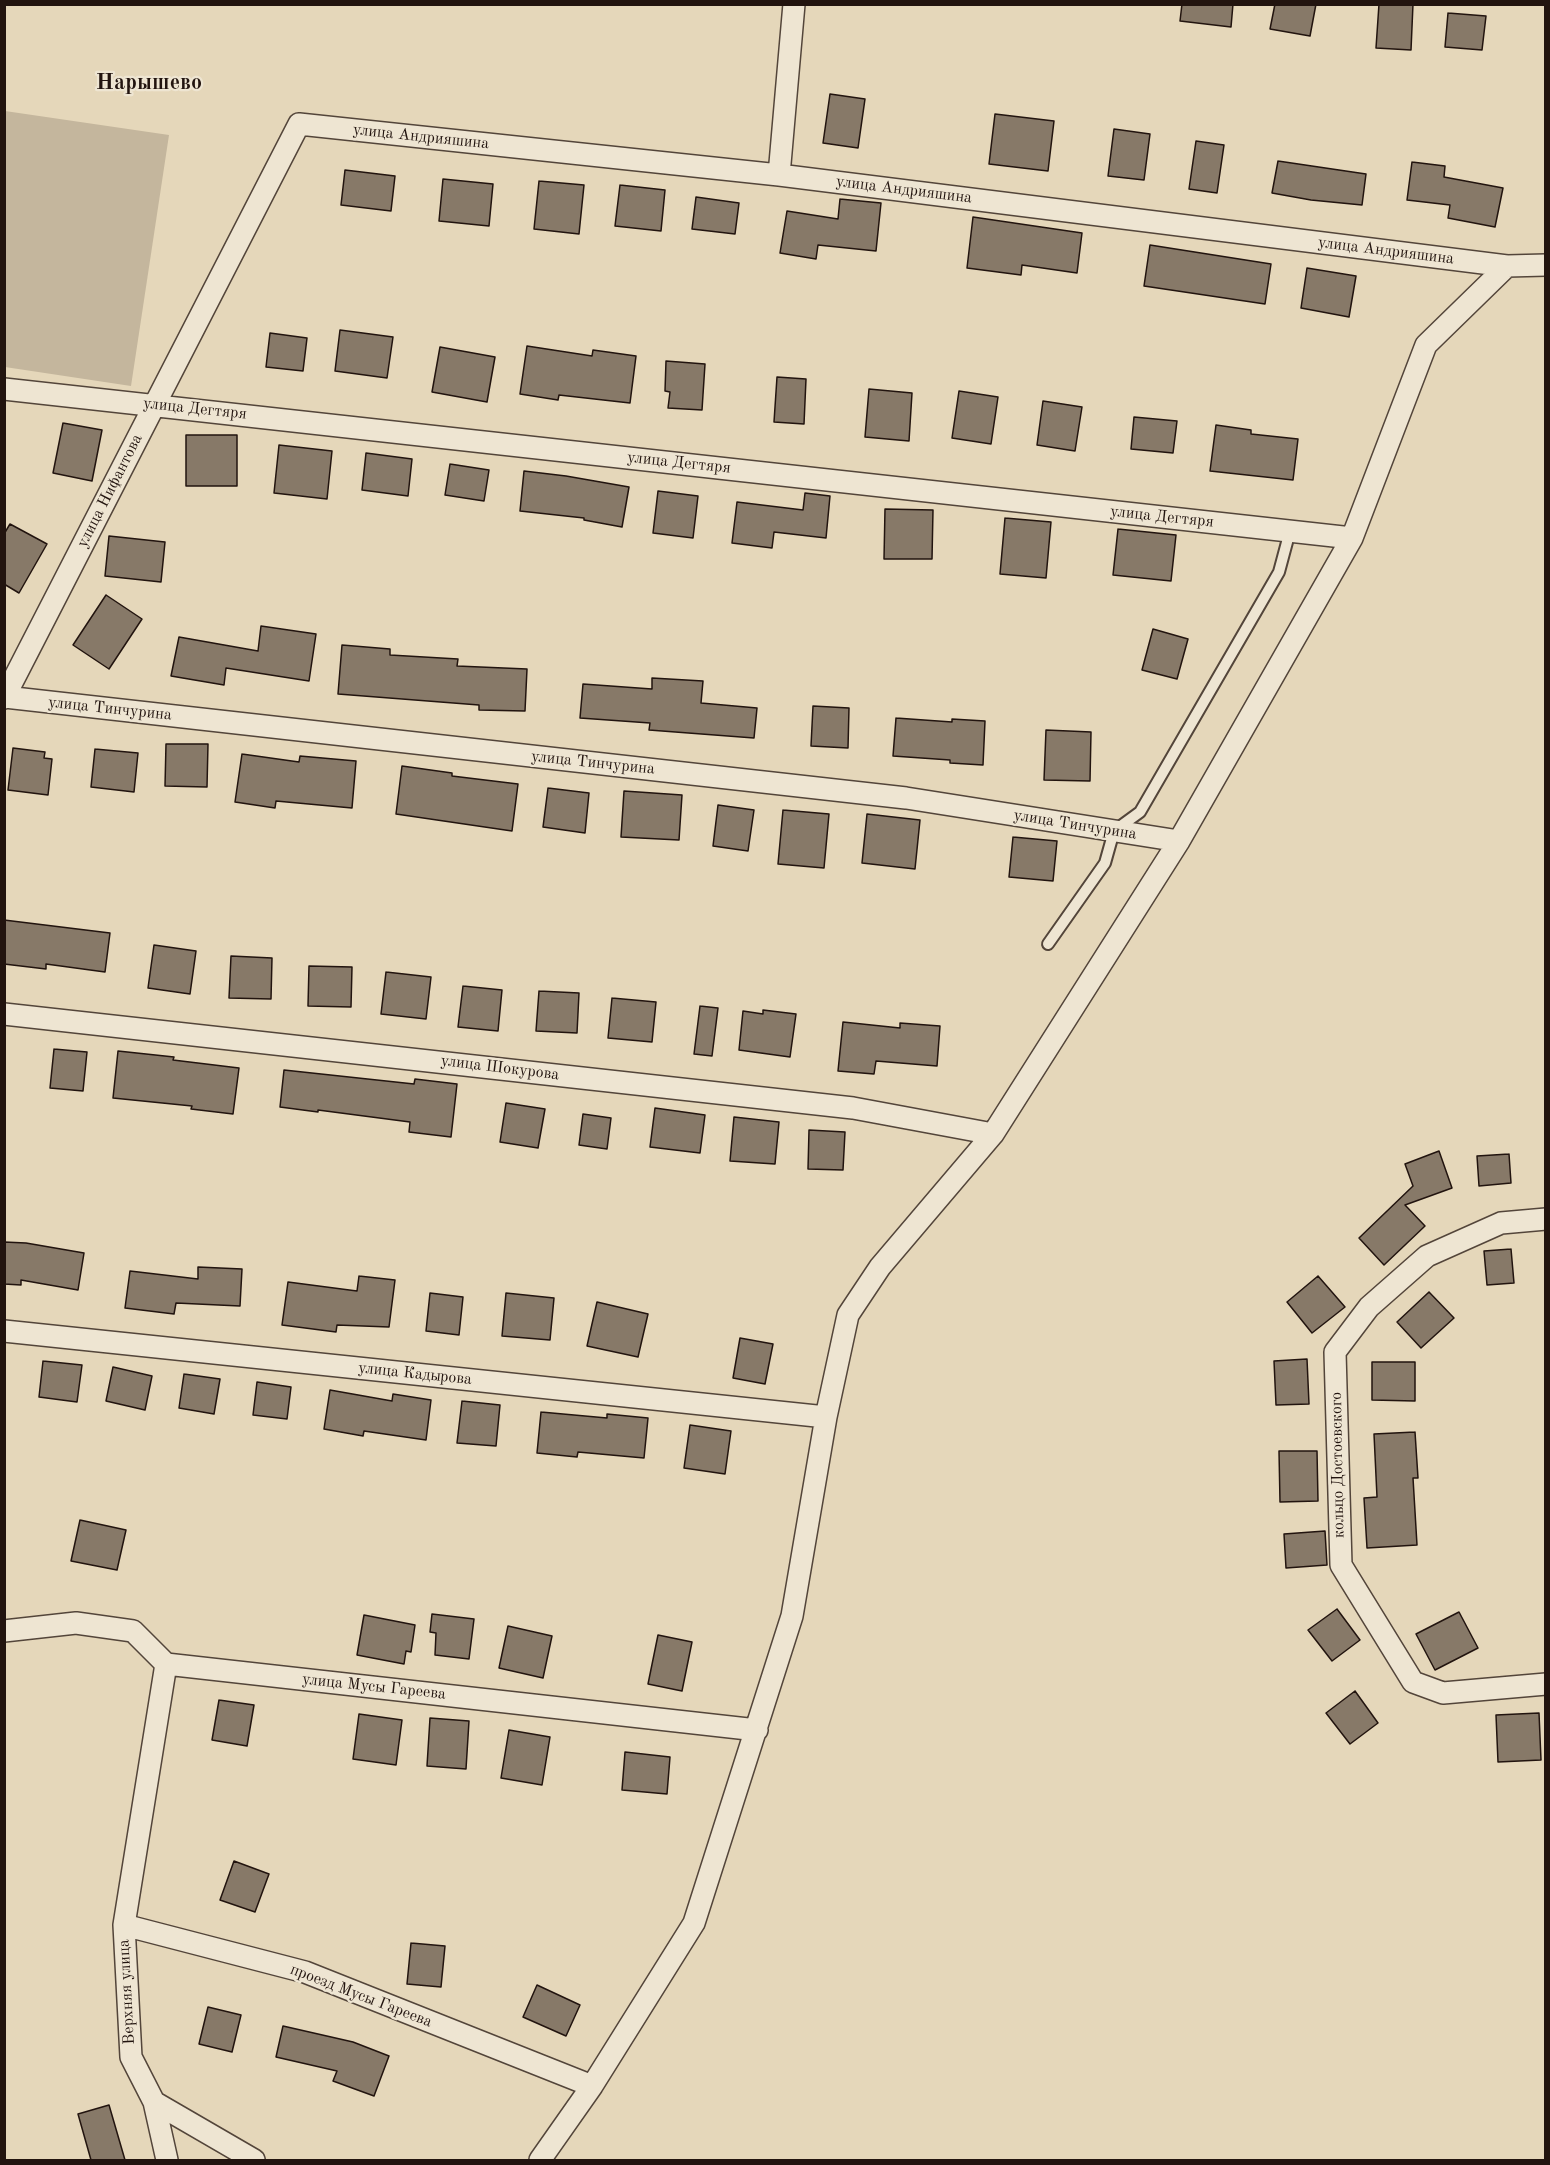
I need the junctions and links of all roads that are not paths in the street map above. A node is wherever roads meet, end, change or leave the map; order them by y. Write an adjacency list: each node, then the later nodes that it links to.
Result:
1 (794, 4): 3 (street)
2 (300, 124): 3 (street, улица Андрияшина); 7 (street, улица Нифантова)
3 (779, 175): 5 (street, улица Андрияшина)
4 (1545, 265): 5 (street, улица Андрияшина)
5 (1507, 266): 9 (street)
6 (4, 389): 7 (street, улица Дегтяря)
7 (154, 405): 8 (street, улица Дегтяря); 10 (street, улица Нифантова)
8 (1290, 531): 9 (street, улица Дегтяря); 11 (lane)
9 (1352, 538): 12 (street)
10 (5, 698): 11 (street, улица Тинчурина)
11 (1114, 831): 12 (street, улица Тинчурина); 13 (lane)
12 (1179, 841): 15 (street)
13 (1048, 944)
14 (4, 1014): 15 (street, улица Шокурова)
15 (993, 1134): 18 (street)
16 (1545, 1219): 21 (street, кольцо Достоевского)
17 (4, 1331): 18 (street, улица Кадырова)
18 (826, 1417): 22 (street)
19 (4, 1631): 20 (street)
20 (166, 1664): 22 (street, улица Мусы Гареева); 23 (street, Верхняя улица)
21 (1545, 1684)
22 (757, 1730): 24 (street)
23 (124, 1924): 24 (street, проезд Мусы Гареева); 25 (street, Верхняя улица)
24 (592, 2086): 28 (street)
25 (154, 2102): 26 (street, Верхняя улица); 27 (street)
26 (166, 2160)
27 (254, 2160)
28 (540, 2160)

